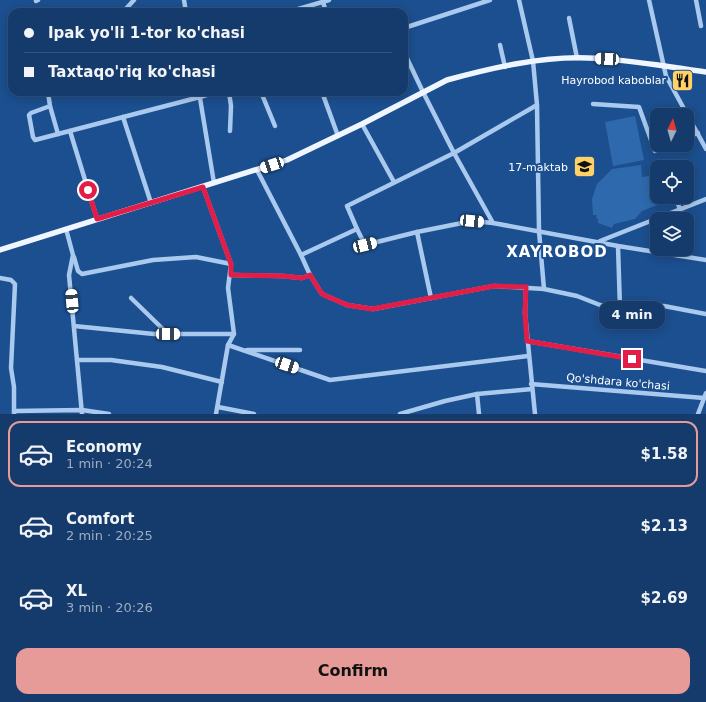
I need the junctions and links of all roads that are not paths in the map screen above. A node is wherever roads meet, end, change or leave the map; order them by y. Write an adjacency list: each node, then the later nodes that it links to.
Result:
1 (134, 0): 8 (street)
2 (329, 0): 7 (street)
3 (490, 0): 13 (street)
4 (519, 0): 17 (street)
5 (649, 0): 19 (street)
6 (696, 0): 12 (street)
7 (323, 2): 9 (street); 10 (street)
8 (127, 8)
9 (302, 8)
10 (325, 8)
11 (569, 18): 15 (street)
12 (701, 26)
13 (408, 27)
14 (500, 45): 18 (street)
15 (577, 58): 17 (main road); 19 (main road)
16 (408, 60): 21 (street)
17 (533, 61): 18 (main road); 29 (street)
18 (505, 67): 21 (main road)
19 (664, 67): 20 (main road); 36 (street)
20 (706, 72)
21 (423, 92): 32 (main road); 42 (street)
22 (49, 96): 30 (street)
23 (205, 96): 27 (street)
24 (230, 96): 35 (street)
25 (263, 96): 33 (street)
26 (323, 96): 39 (street)
27 (200, 98): 31 (street); 45 (street)
28 (594, 104): 40 (street)
29 (537, 105): 42 (street); 55 (street)
30 (50, 106): 37 (street); 37 (street)
31 (123, 118): 34 (street); 48 (street)
32 (362, 124): 39 (main road); 44 (street)
33 (275, 126)
34 (70, 131): 37 (street); 51 (street)
35 (230, 131)
36 (698, 133): 38 (street); 41 (street)
37 (58, 134)
38 (694, 134)
39 (338, 136): 43 (main road)
40 (650, 137)
41 (706, 149)
42 (454, 153): 44 (street); 52 (street)
43 (257, 170): 45 (main road); 60 (street)
44 (394, 182): 54 (street)
45 (214, 183): 46 (main road)
46 (203, 187): 48 (main road); 63 (street)
47 (706, 199): 50 (street)
48 (151, 203): 51 (main road)
49 (678, 204): 50 (street)
50 (680, 209): 57 (street)
51 (97, 219): 53 (main road)
52 (493, 223): 55 (street); 56 (street)
53 (66, 229): 59 (main road); 61 (street)
54 (357, 229): 56 (street); 60 (street)
55 (539, 231): 57 (street); 68 (street)
56 (417, 232): 70 (street)
57 (599, 241): 58 (street)
58 (618, 246): 62 (street); 71 (street)
59 (0, 250)
60 (301, 254): 65 (street)
61 (73, 255): 63 (street); 73 (street)
62 (706, 260)
63 (231, 264): 64 (street)
64 (231, 275): 65 (street); 75 (street)
65 (310, 275): 70 (street)
66 (0, 278): 89 (street)
67 (526, 287): 68 (street); 70 (street); 76 (street)
68 (544, 289): 71 (street)
69 (131, 298): 74 (street)
70 (431, 298)
71 (620, 308): 72 (street)
72 (706, 314)
73 (74, 326): 74 (street); 81 (street)
74 (168, 334): 75 (street)
75 (234, 334): 77 (street)
76 (527, 341): 80 (street); 82 (street)
77 (228, 345): 78 (street); 83 (street)
78 (244, 350): 79 (street); 80 (street)
79 (300, 350)
80 (528, 356): 84 (street)
81 (77, 360): 83 (street); 90 (street)
82 (706, 371)
83 (222, 382): 88 (street)
84 (532, 387): 86 (street, Qo'shdara ko'chasi); 87 (street, Qo'shdara ko'chasi); 96 (street)
85 (706, 393): 87 (street)
86 (477, 394): 94 (street, Qo'shdara ko'chasi); 95 (street)
87 (704, 401): 97 (street)
88 (218, 408): 92 (street); 93 (street)
89 (14, 412): 90 (street)
90 (82, 412): 91 (street)
91 (109, 414)
92 (216, 414)
93 (254, 414)
94 (400, 414)
95 (479, 414)
96 (535, 414)
97 (698, 414)

